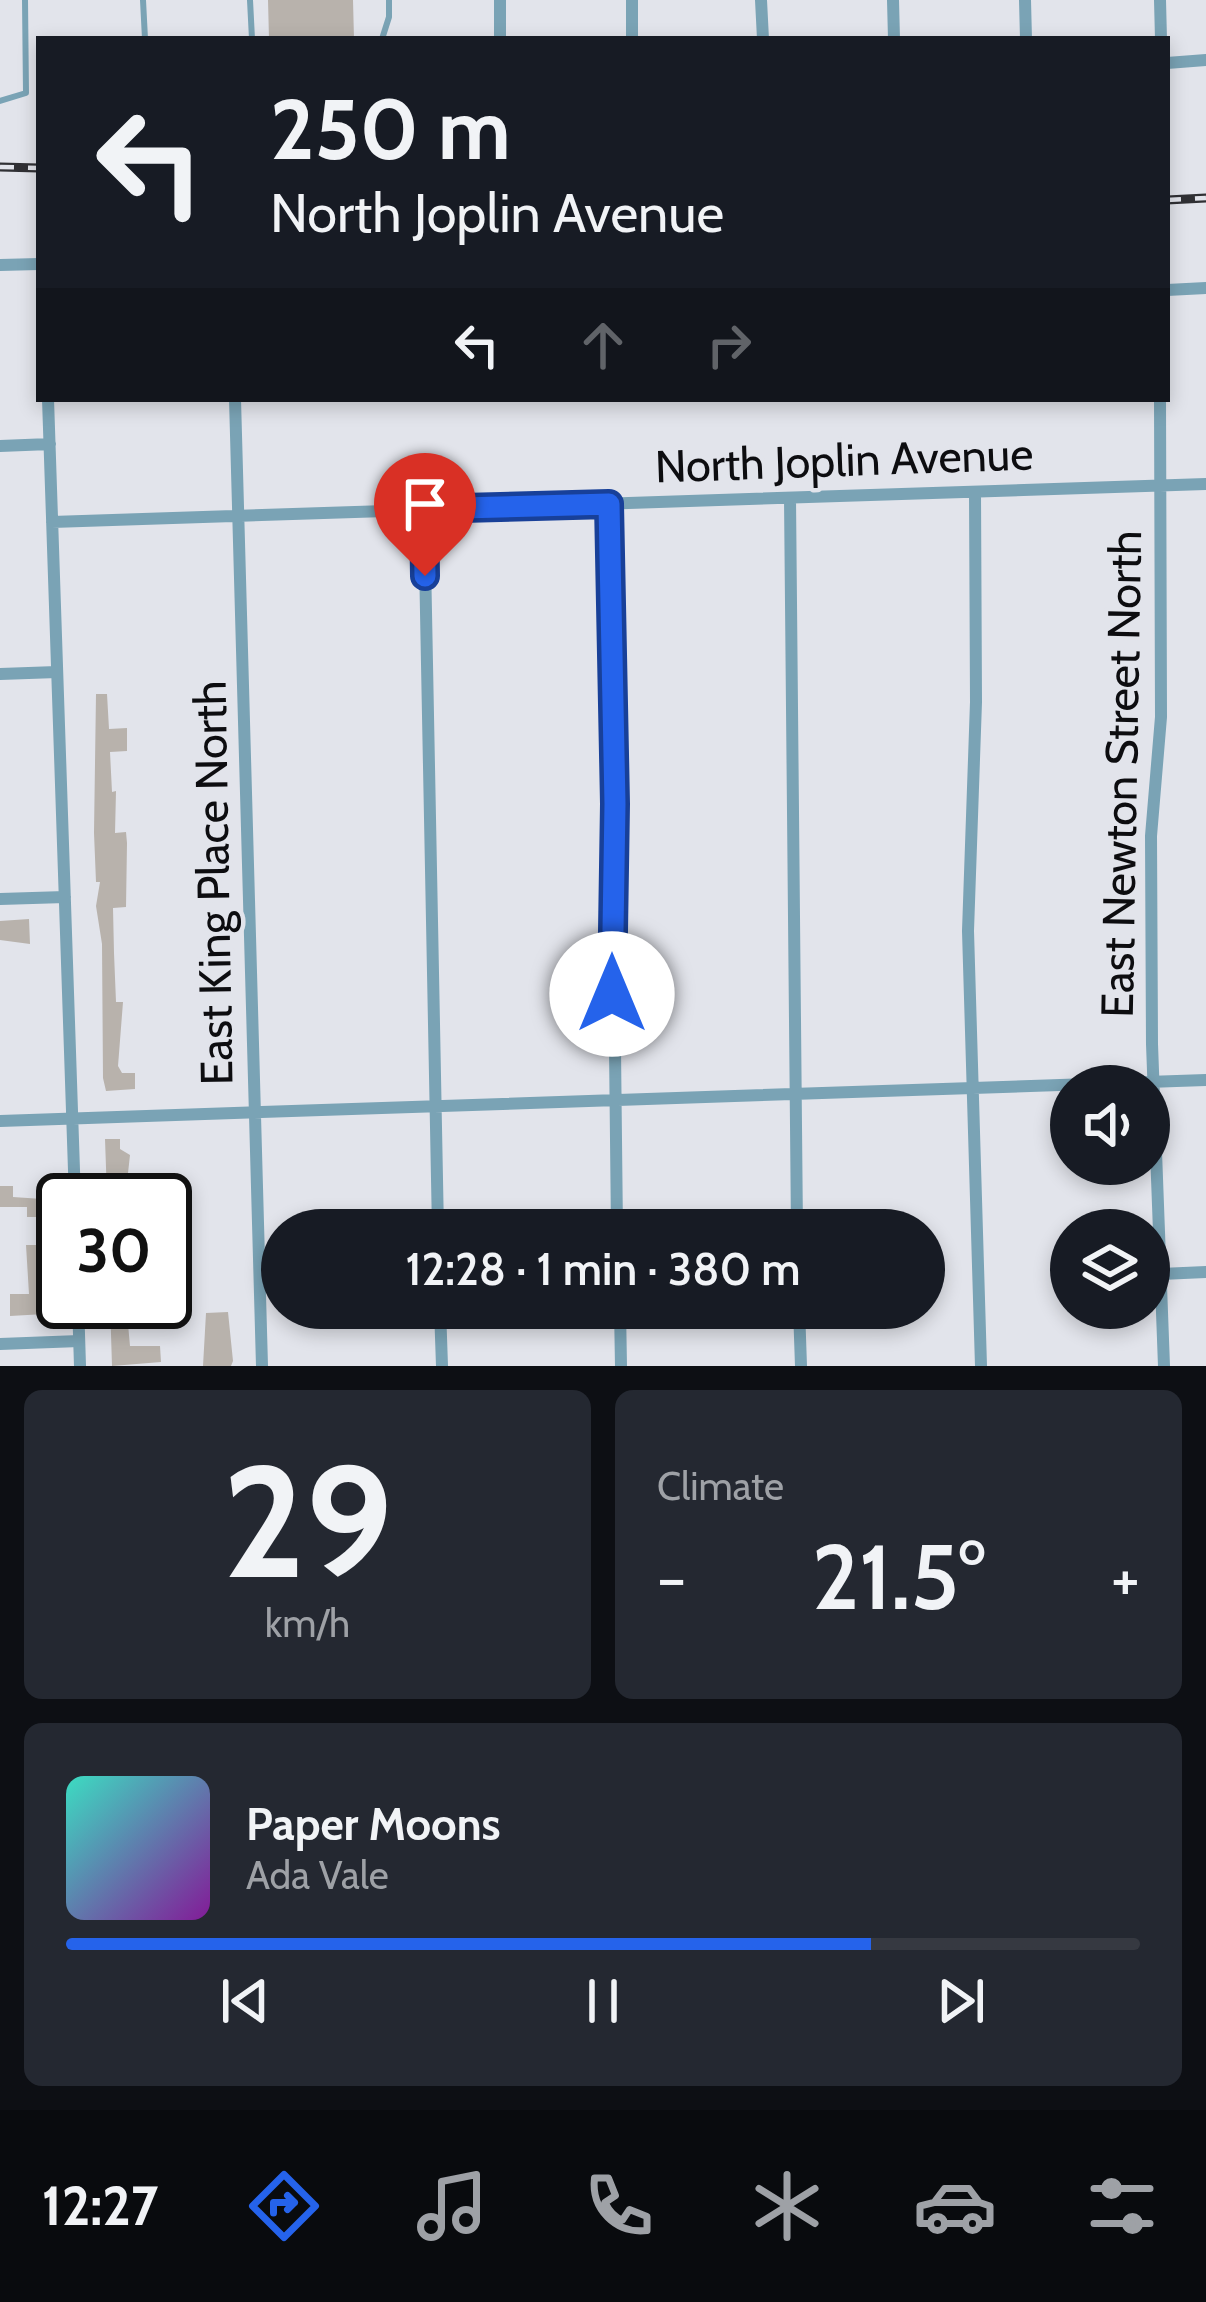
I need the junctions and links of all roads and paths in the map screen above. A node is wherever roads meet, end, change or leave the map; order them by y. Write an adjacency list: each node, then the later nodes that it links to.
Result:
1 (25, 0): 22 (lane)
2 (143, 0): 11 (lane)
3 (250, 0): 12 (lane)
4 (389, 0): 13 (lane)
5 (500, 0): 14 (street)
6 (632, 0): 15 (street)
7 (761, 0): 16 (street)
8 (893, 0): 17 (street)
9 (1025, 0): 18 (street)
10 (1160, 0): 19 (street)
11 (145, 36)
12 (252, 36)
13 (383, 36)
14 (500, 36)
15 (632, 36)
16 (763, 36)
17 (894, 36)
18 (1026, 36)
19 (1161, 36)
20 (1206, 61): 21 (street)
21 (1170, 63)
22 (0, 101)
23 (36, 264): 24 (street)
24 (0, 265)
25 (1206, 288): 26 (street)
26 (1170, 290)
27 (48, 402): 30 (street)
28 (236, 402): 38 (street, East King Place North)
29 (1160, 402): 33 (street, East Newton Street North)
30 (50, 444): 31 (street); 39 (street)
31 (0, 446)
32 (1206, 484): 33 (street, North Joplin Avenue)
33 (1162, 486): 34 (street, North Joplin Avenue); 44 (street, East Newton Street North)
34 (975, 492): 35 (street, North Joplin Avenue); 48 (street)
35 (790, 498): 36 (street, North Joplin Avenue); 49 (street)
36 (609, 504): 37 (street, North Joplin Avenue); 50 (street)
37 (424, 509): 38 (street, North Joplin Avenue); 51 (street)
38 (240, 517): 39 (street, North Joplin Avenue); 52 (street, East King Place North)
39 (52, 522): 40 (street)
40 (57, 672): 41 (street); 42 (street)
41 (0, 674)
42 (65, 897): 43 (street); 53 (street)
43 (0, 899)
44 (1153, 1065)
45 (1206, 1080): 46 (street)
46 (1170, 1082)
47 (1050, 1086): 48 (street)
48 (971, 1089): 49 (street); 73 (street)
49 (792, 1095): 50 (street); 58 (street)
50 (613, 1099): 51 (street); 57 (street)
51 (434, 1106): 52 (street); 56 (street)
52 (254, 1113): 53 (street); 69 (street, East King Place North)
53 (72, 1118): 54 (street); 55 (street)
54 (0, 1121)
55 (74, 1173)
56 (437, 1209)
57 (616, 1209)
58 (796, 1209)
59 (1206, 1272): 60 (street)
60 (1170, 1274)
61 (79, 1329): 66 (street)
62 (441, 1329): 70 (street)
63 (621, 1329): 71 (street)
64 (800, 1329): 72 (street)
65 (1163, 1329): 74 (street, East Newton Street North)
66 (80, 1341): 67 (street); 68 (street)
67 (0, 1344)
68 (80, 1366)
69 (262, 1366)
70 (442, 1366)
71 (622, 1366)
72 (801, 1366)
73 (981, 1366)
74 (1164, 1366)

